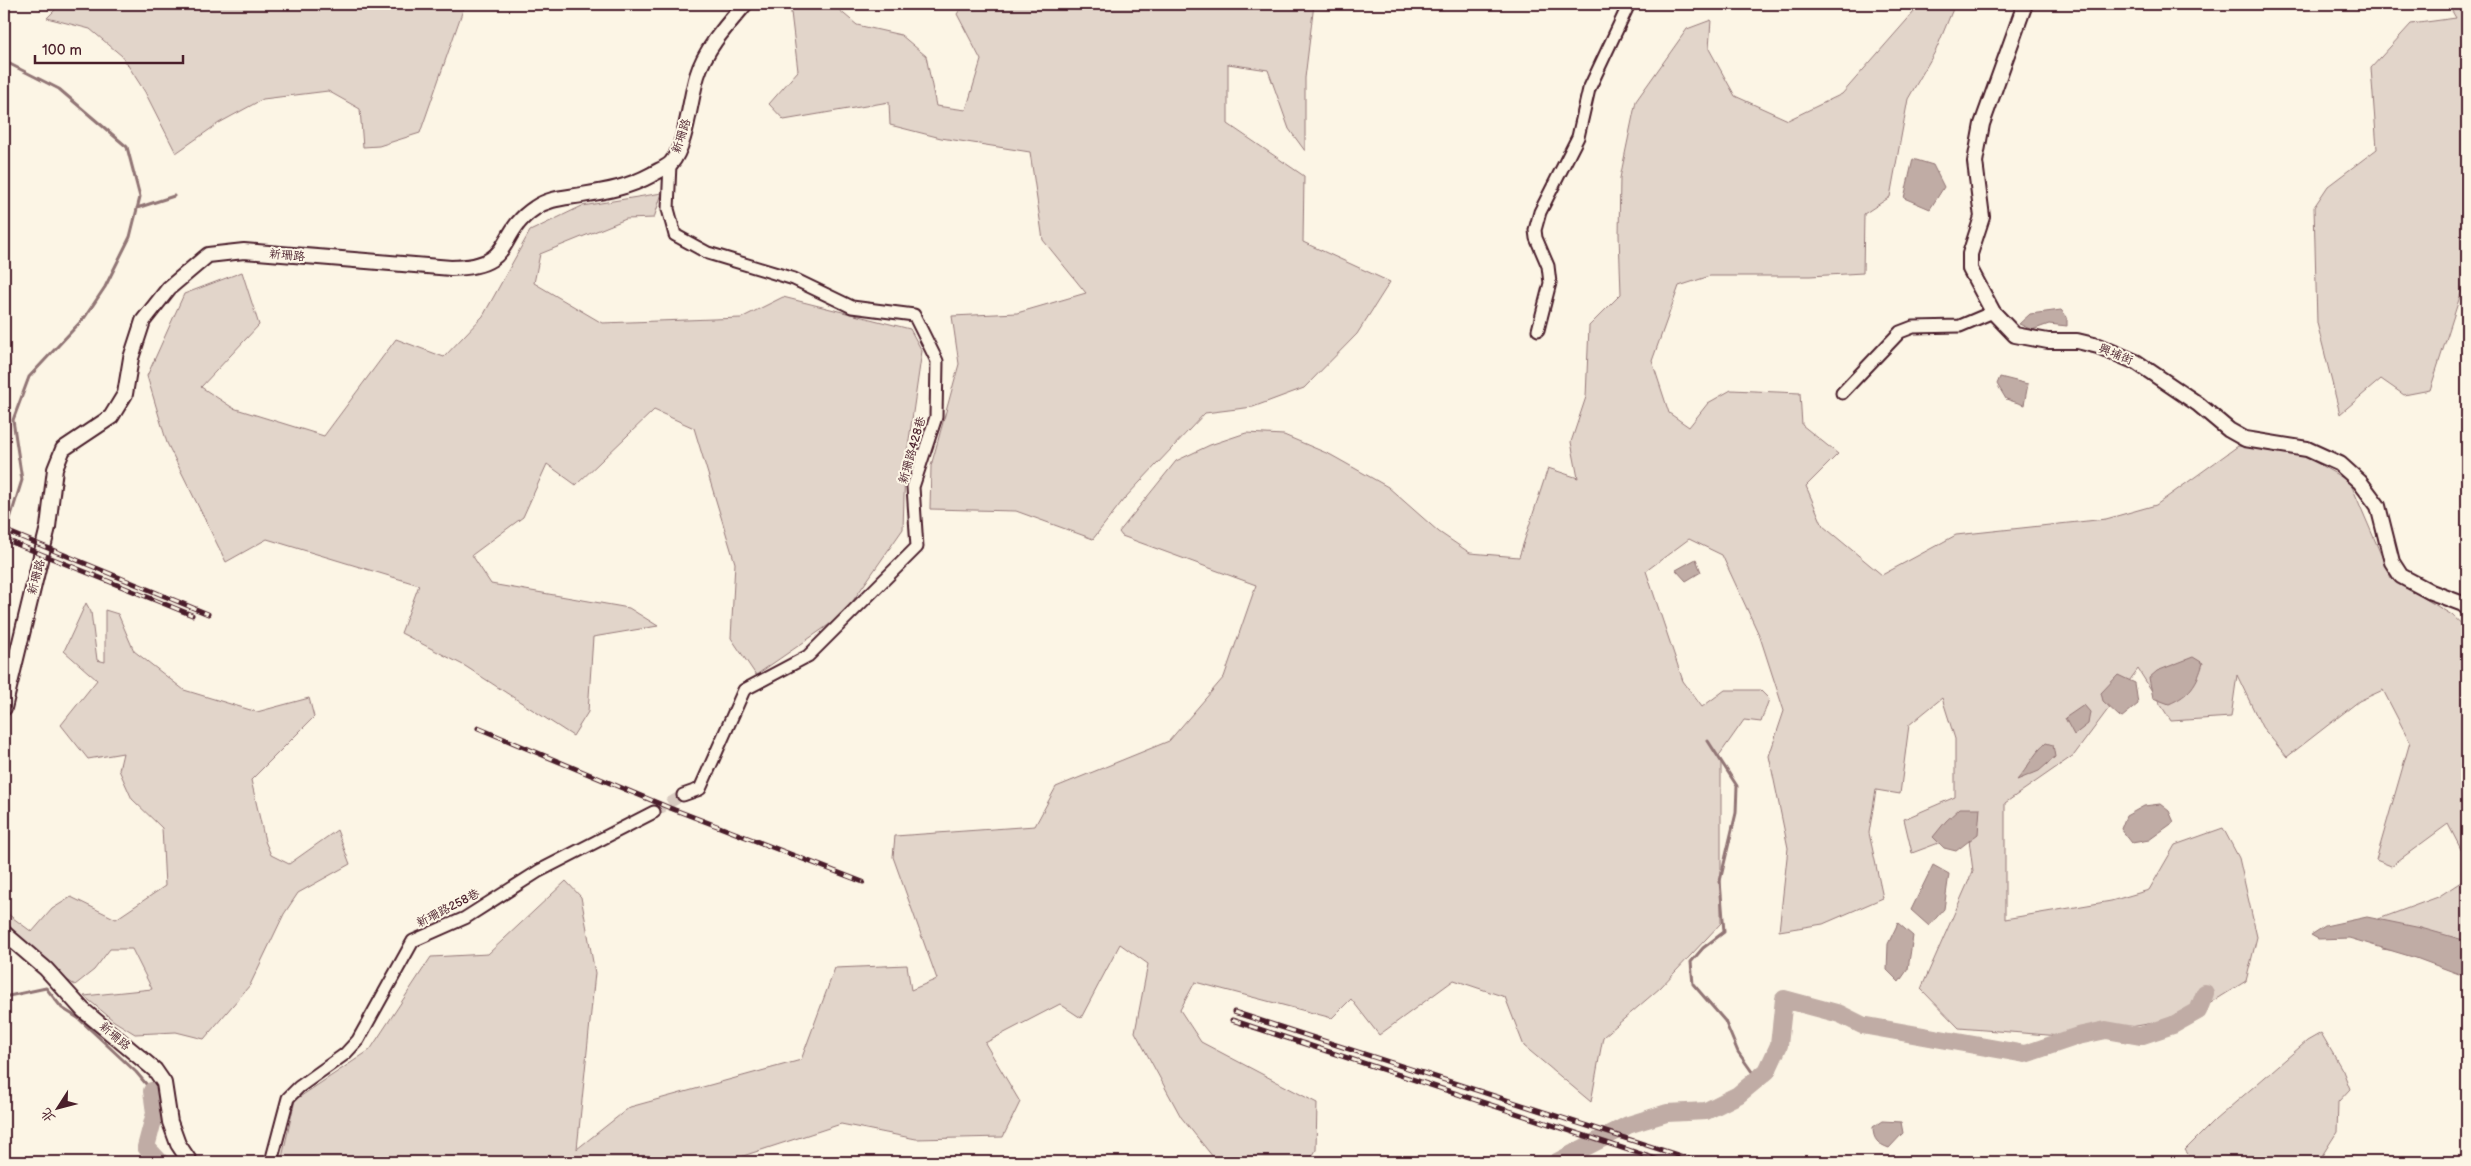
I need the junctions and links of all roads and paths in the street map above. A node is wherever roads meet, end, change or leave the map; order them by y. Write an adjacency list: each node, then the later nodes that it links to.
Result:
1 (745, 4): 4 (street, 新珊路)
2 (1629, 4): 6 (street)
3 (2025, 4): 5 (street, 興埔街)
4 (670, 164): 9 (street, 新珊路); 10 (street, 新珊路428巷)
5 (1994, 312): 7 (street); 8 (street, 興埔街)
6 (1538, 330)
7 (1842, 393)
8 (2467, 608)
9 (4, 708)
10 (683, 795)
11 (654, 812): 14 (street, 新珊路258巷)
12 (4, 933): 13 (street, 新珊路)
13 (190, 1162)
14 (271, 1162)

